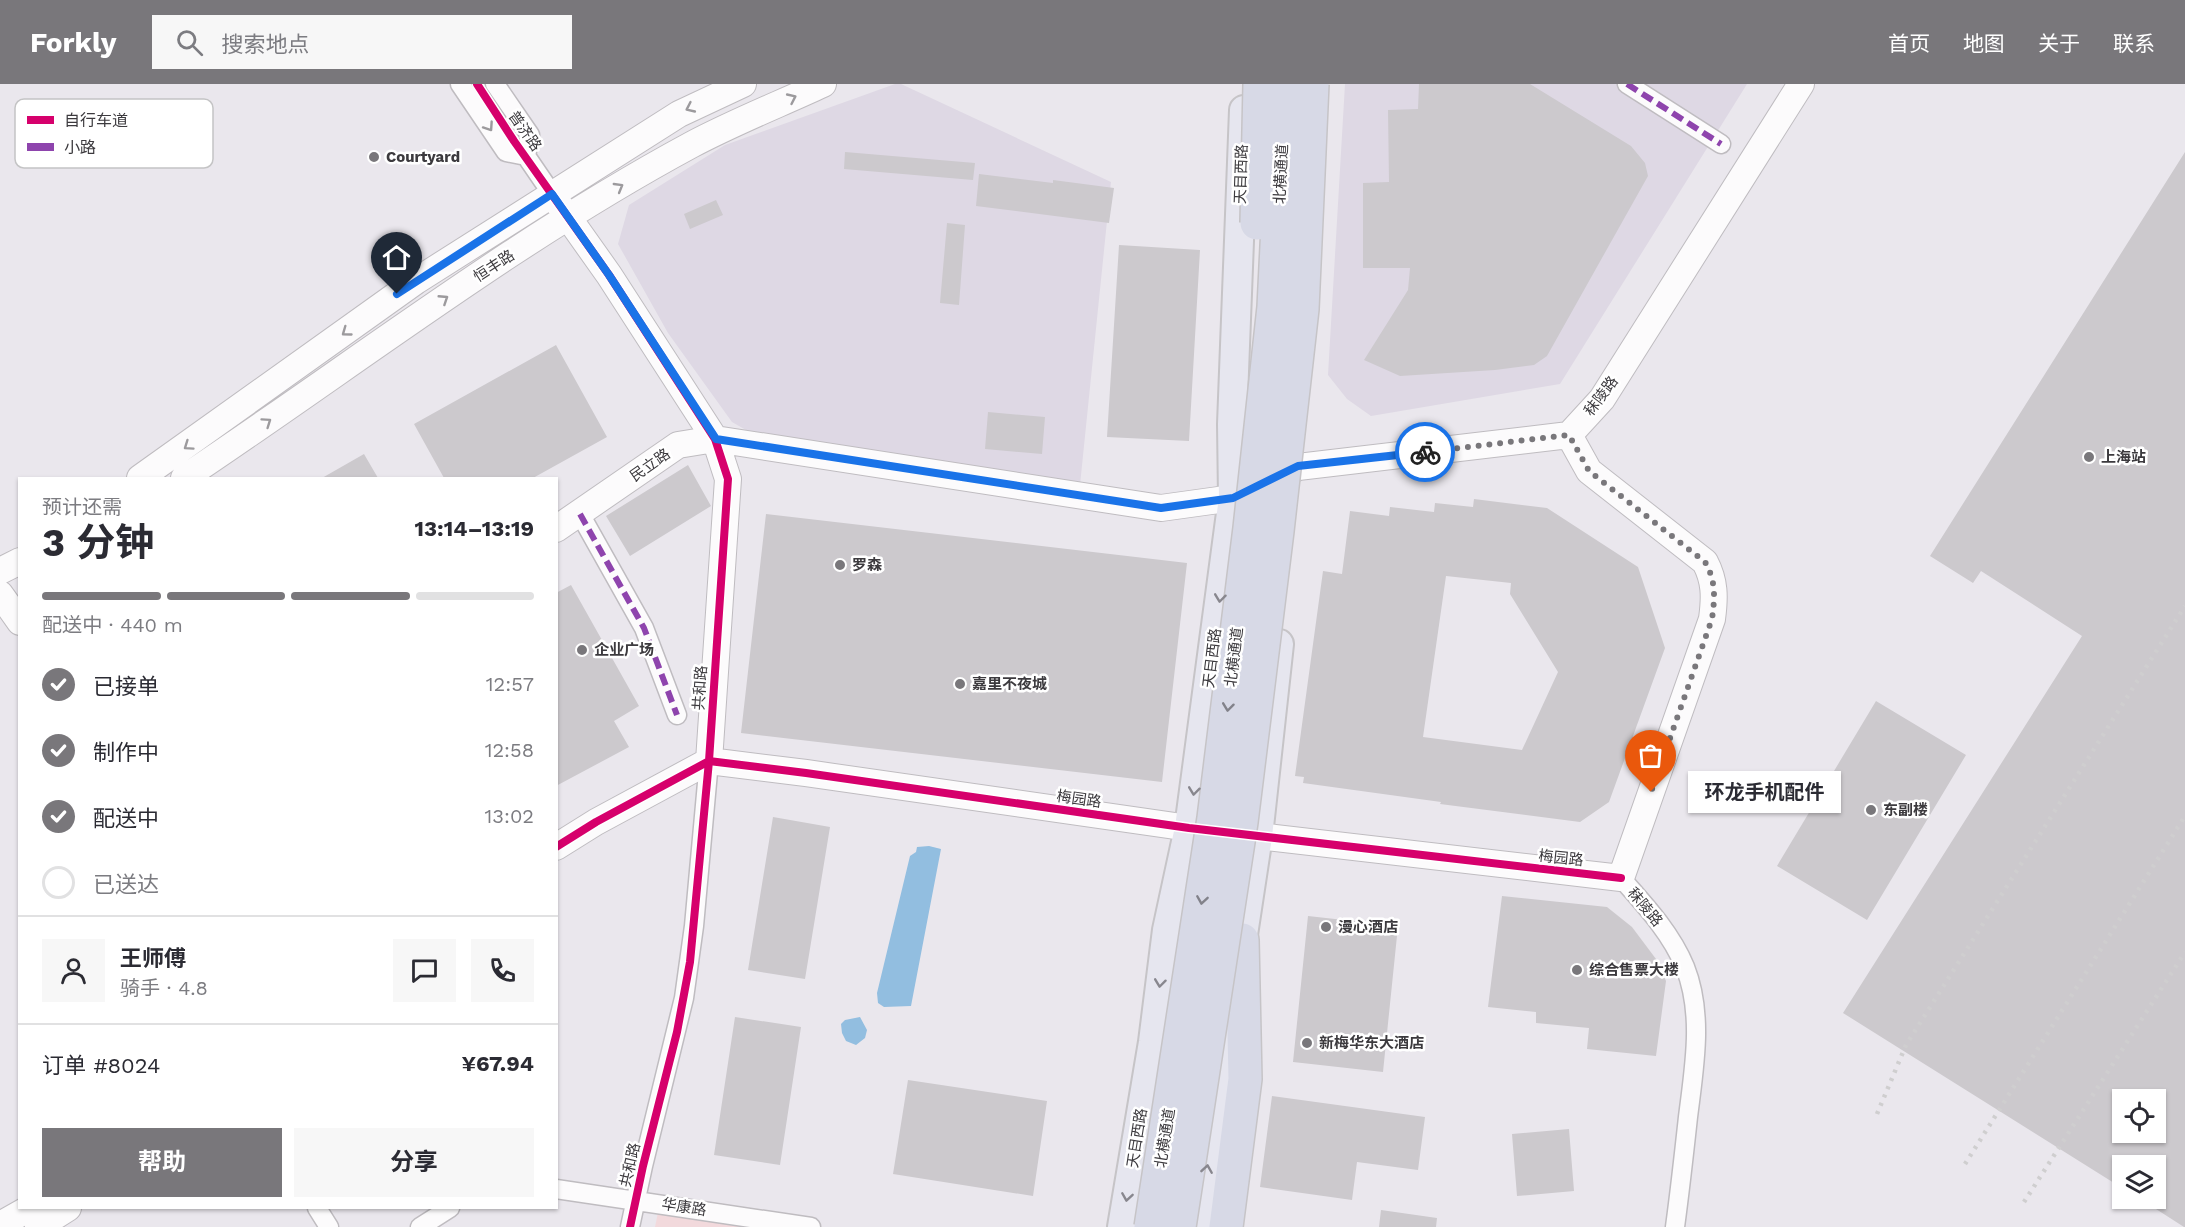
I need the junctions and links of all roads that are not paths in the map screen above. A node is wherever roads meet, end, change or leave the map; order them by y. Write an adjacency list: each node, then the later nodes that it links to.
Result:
1 (460, 84): 13 (street, one-way to 13)
2 (495, 84): 13 (street)
3 (743, 84): 14 (street, 恒丰路, one-way to 14)
4 (823, 84): 15 (street, 恒丰路, one-way to 4)
5 (1245, 84): 21 (main road, 天目西路)
6 (1260, 84): 26 (highway, bridge)
7 (1270, 84): 21 (main road)
8 (1284, 84): 26 (highway, 北横通道, bridge)
9 (1310, 84): 18 (main road); 42 (highway, 北横通道, bridge)
10 (1627, 84): 12 (street)
11 (1801, 84): 16 (street, 秣陵路)
12 (1721, 144)
13 (526, 156): 14 (street, 普济路)
14 (552, 194): 15 (street, 共和路); 19 (street, 恒丰路, one-way to 19)
15 (568, 217): 17 (street, 共和路); 20 (street, 恒丰路, one-way to 15)
16 (1569, 435): 18 (street, 民立路); 33 (street, 秣陵路)
17 (716, 439): 21 (street, 民立路); 22 (street, 民立路); 29 (street, 共和路)
18 (1298, 466): 21 (street, 民立路); 31 (main road)
19 (141, 477)
20 (185, 477)
21 (1233, 498): 30 (main road, 天目西路, one-way to 30)
22 (580, 514): 23 (street, 民立路); 28 (street)
23 (558, 528)
24 (18, 564): 25 (street)
25 (4, 588): 27 (street)
26 (1240, 605): 42 (highway, 北横通道, one-way to 42, bridge)
27 (18, 618)
28 (677, 715)
29 (709, 761): 30 (street, 梅园路); 32 (street); 36 (street, 共和路)
30 (1189, 828): 31 (street, 梅园路); 48 (main road, 天目西路, one-way to 48)
31 (1258, 836): 33 (street, 梅园路); 34 (main road)
32 (558, 846)
33 (1621, 878): 51 (street, 秣陵路)
34 (1242, 940): 49 (main road, one-way to 34); 50 (highway)
35 (558, 1189): 36 (street, 华康路)
36 (636, 1200): 46 (street, 共和路); 47 (street, 华康路)
37 (28, 1209): 41 (street)
38 (66, 1209): 43 (street)
39 (318, 1209): 44 (street)
40 (448, 1209): 45 (street)
41 (5, 1220)
42 (1158, 1223)
43 (38, 1227)
44 (329, 1227)
45 (420, 1227)
46 (630, 1227)
47 (811, 1227)
48 (1122, 1227)
49 (1198, 1227)
50 (1226, 1227)
51 (1675, 1227)

